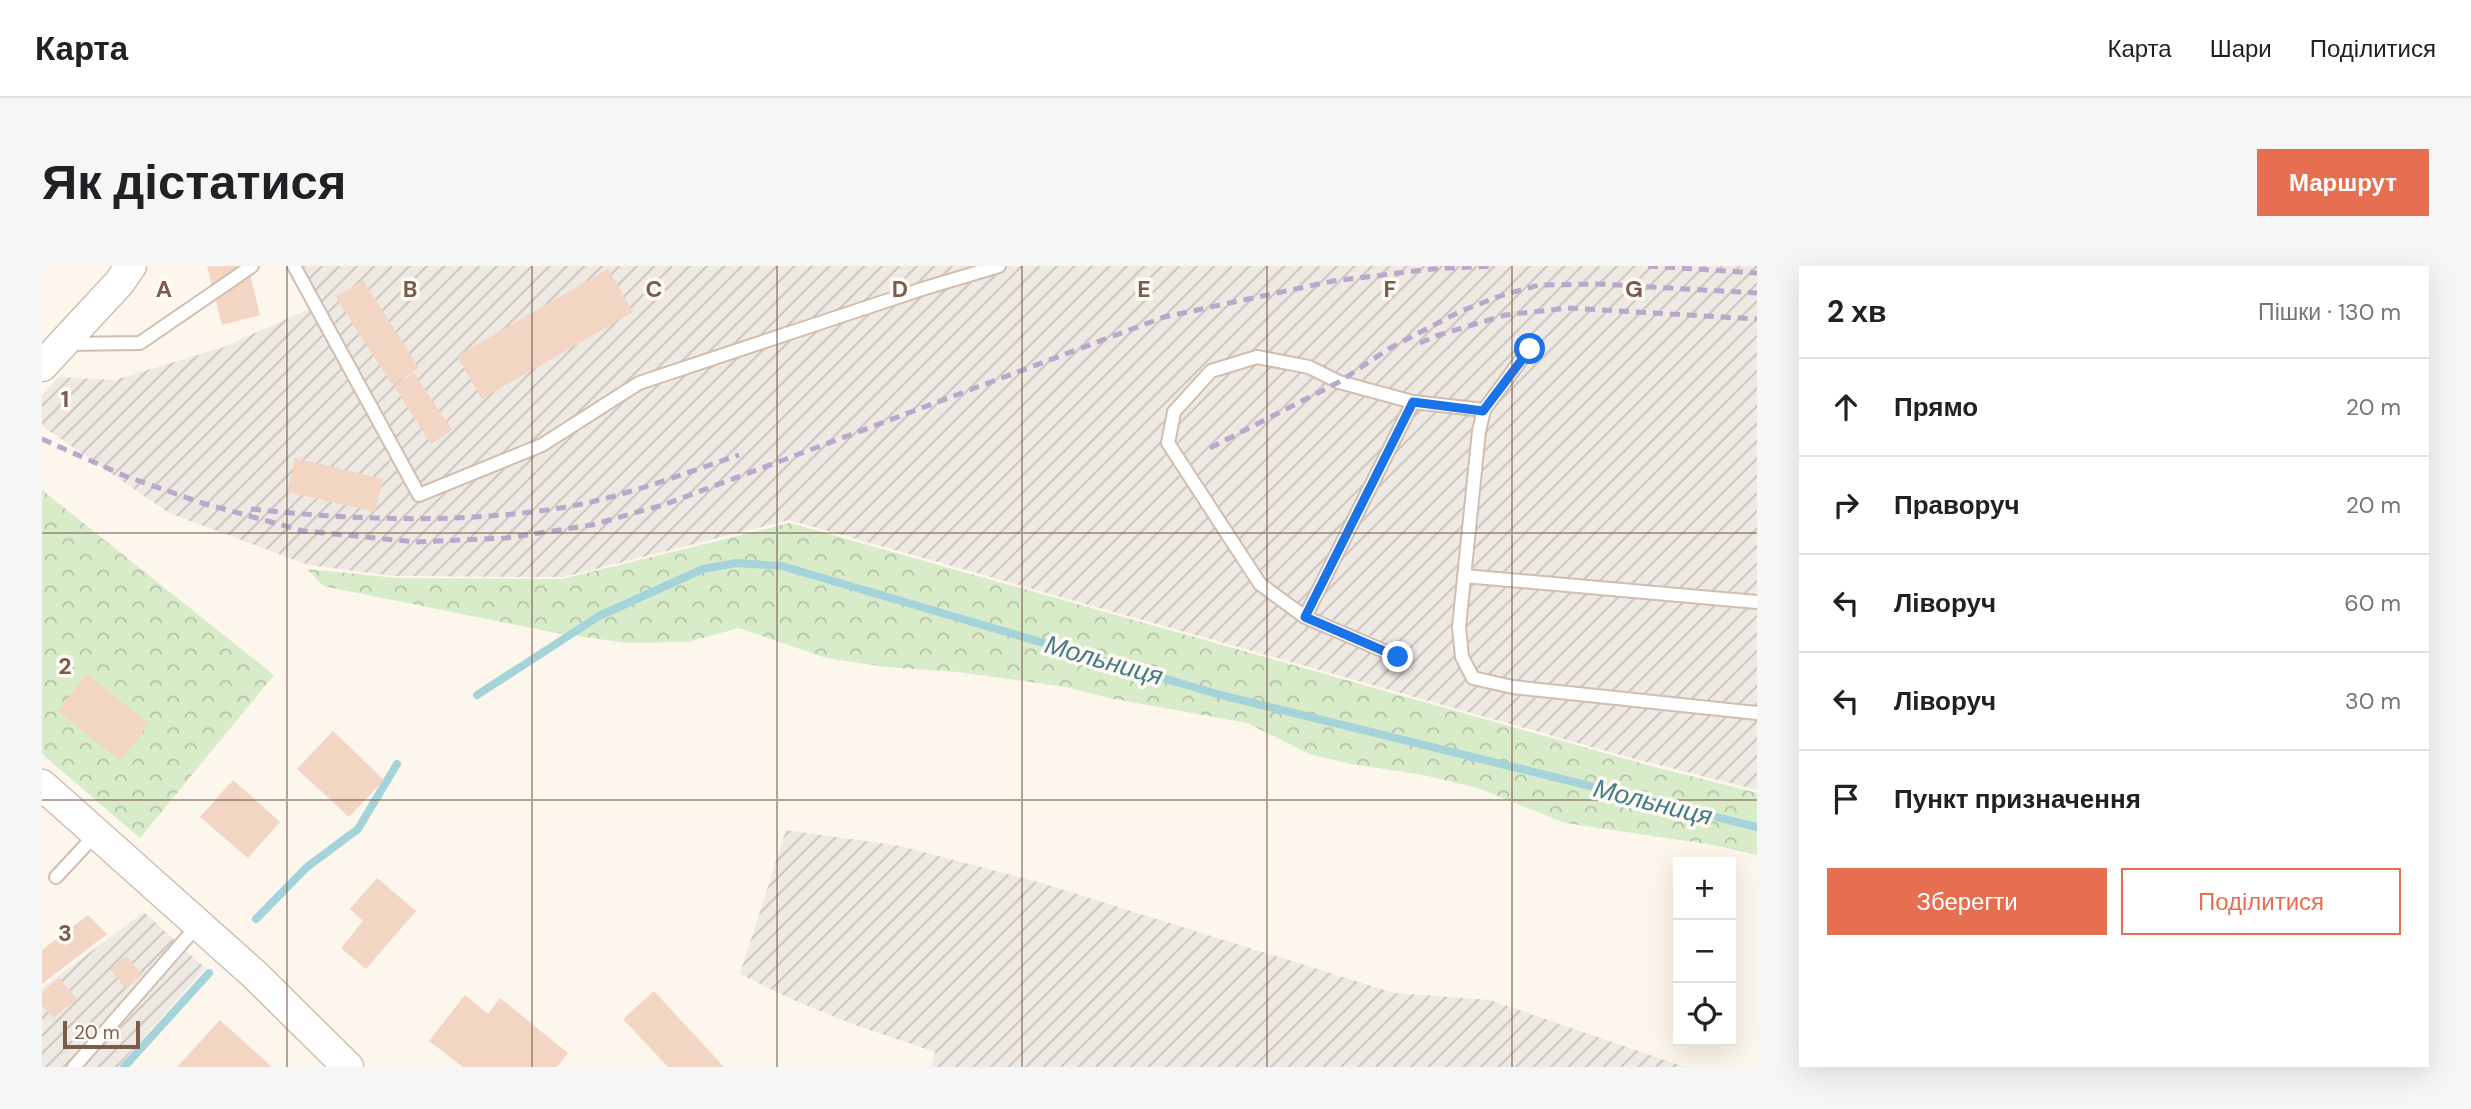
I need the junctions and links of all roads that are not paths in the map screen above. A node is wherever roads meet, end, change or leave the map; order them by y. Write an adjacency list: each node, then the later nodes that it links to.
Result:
1 (131, 266): 5 (street)
2 (252, 266): 5 (lane)
3 (294, 266): 4 (lane)
4 (999, 266)
5 (62, 344): 7 (street)
6 (1530, 349): 9 (lane)
7 (42, 366)
8 (1413, 402): 9 (lane); 12 (lane); 12 (lane)
9 (1483, 411): 10 (lane)
10 (1464, 576): 11 (lane); 14 (lane)
11 (1757, 601)
12 (1305, 617): 13 (lane)
13 (1398, 657)
14 (1757, 713)
15 (42, 785): 16 (street)
16 (96, 833): 17 (lane); 18 (street)
17 (56, 877)
18 (198, 925): 19 (lane); 20 (street)
19 (74, 1067)
20 (348, 1067)

